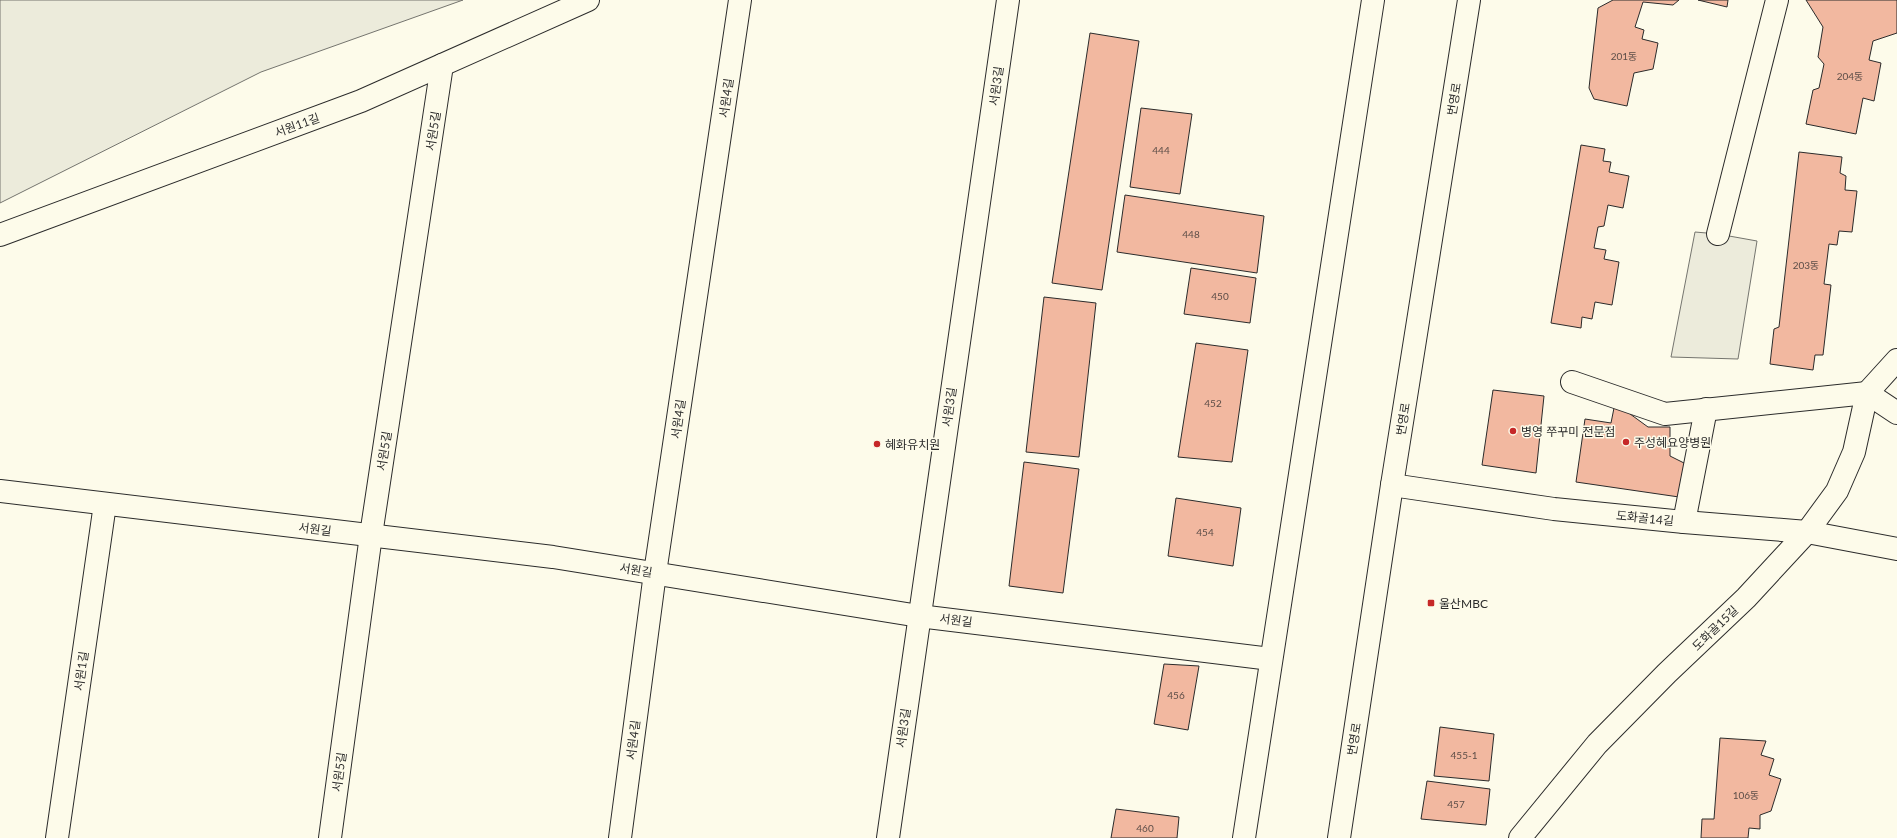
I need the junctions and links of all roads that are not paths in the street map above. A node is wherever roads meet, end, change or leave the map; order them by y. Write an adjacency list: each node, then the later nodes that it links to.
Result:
1 (588, 0): 7 (street, 서원11길)
2 (740, 0): 22 (street, 서원4길)
3 (1008, 0): 23 (street, 서원3길)
4 (1373, 0): 24 (street)
5 (1470, 0): 15 (street, 번영로)
6 (1777, 0): 8 (street)
7 (442, 65): 9 (street, 서원11길); 20 (street, 서원5길)
8 (1718, 234)
9 (0, 235)
10 (1897, 360): 12 (street)
11 (1572, 382): 13 (street)
12 (1867, 392): 13 (street); 14 (street); 19 (street, 도화골15길)
13 (1706, 409): 18 (street)
14 (1897, 413)
15 (1392, 485): 18 (street, 도화골14길); 30 (street, 번영로)
16 (0, 491): 17 (street, 서원길)
17 (105, 504): 20 (street, 서원길); 25 (street, 서원1길)
18 (1684, 522): 19 (street, 도화골14길)
19 (1807, 532): 21 (street, 도화골14길); 31 (street, 도화골15길)
20 (371, 535): 22 (street, 서원길); 26 (street, 서원5길)
21 (1897, 549)
22 (655, 573): 23 (street, 서원길); 27 (street, 서원4길)
23 (919, 616): 24 (street, 서원길); 28 (street, 서원3길)
24 (1271, 659): 29 (street)
25 (57, 838)
26 (330, 838)
27 (620, 838)
28 (888, 838)
29 (1244, 838)
30 (1339, 838)
31 (1520, 838)

